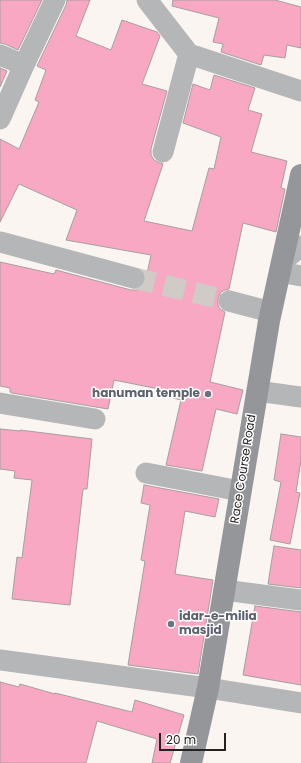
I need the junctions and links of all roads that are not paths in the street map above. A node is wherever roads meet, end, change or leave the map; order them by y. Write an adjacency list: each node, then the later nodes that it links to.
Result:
1 (55, 0): 5 (street)
2 (147, 0): 3 (street)
3 (189, 54): 6 (street); 8 (street)
4 (0, 55): 5 (street)
5 (24, 65): 7 (street)
6 (301, 91)
7 (0, 119)
8 (163, 152)
9 (301, 175): 12 (street, Race Course Road)
10 (0, 242): 14 (street)
11 (301, 246): 12 (street)
12 (281, 267): 13 (street); 16 (street, Race Course Road)
13 (301, 276)
14 (134, 278)
15 (229, 301): 16 (street)
16 (271, 312): 17 (street, Race Course Road)
17 (257, 391): 18 (street); 22 (street, Race Course Road)
18 (301, 397)
19 (0, 402): 20 (street)
20 (95, 419)
21 (146, 473): 22 (street)
22 (240, 491): 23 (street, Race Course Road)
23 (224, 590): 24 (street); 26 (street, Race Course Road)
24 (301, 600)
25 (0, 660): 26 (street)
26 (208, 688): 27 (street); 28 (street, Race Course Road)
27 (301, 702)
28 (191, 763)

